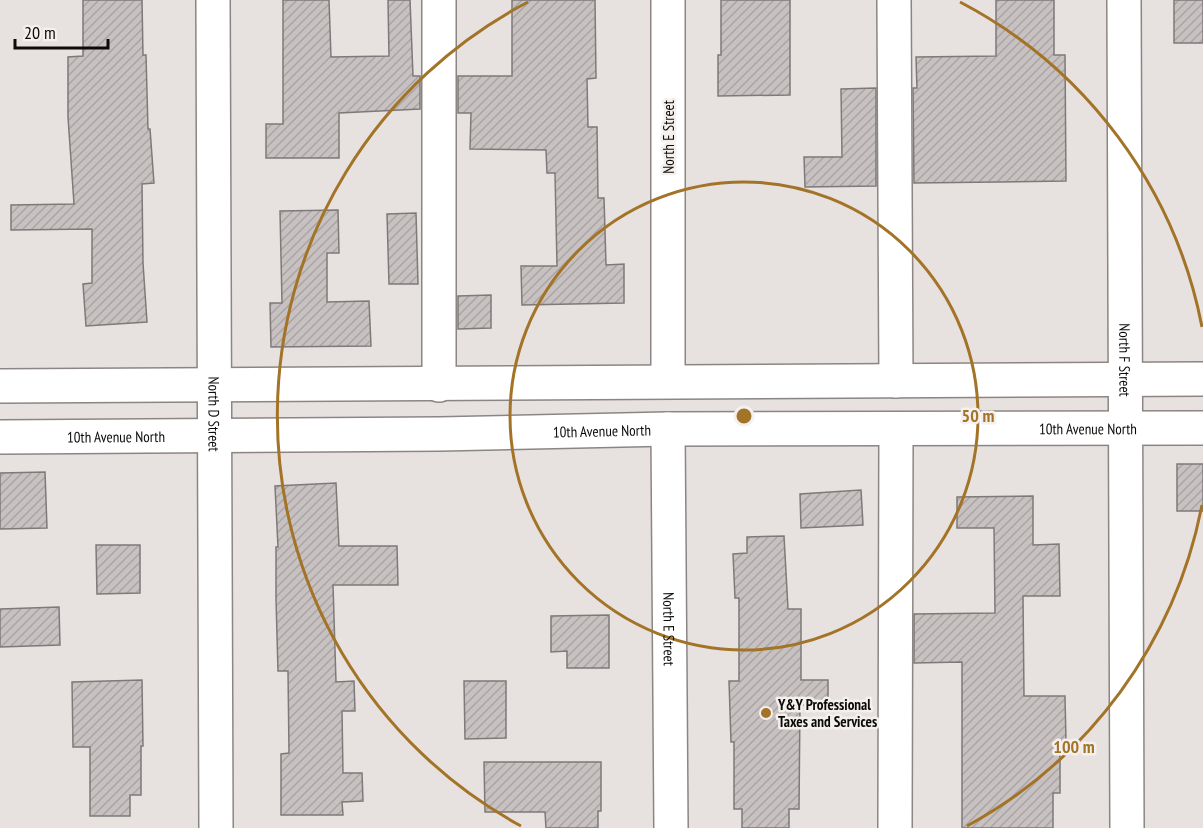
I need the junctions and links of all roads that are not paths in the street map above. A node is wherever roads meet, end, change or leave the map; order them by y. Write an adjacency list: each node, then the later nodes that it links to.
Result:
1 (213, 0): 12 (street, North D Street)
2 (439, 0): 10 (street)
3 (668, 0): 8 (street, North E Street)
4 (894, 0): 9 (street)
5 (1124, 0): 6 (street, North F Street)
6 (1124, 379): 7 (street); 9 (street); 13 (street, North F Street)
7 (1203, 379)
8 (668, 381): 9 (street); 10 (street)
9 (896, 381)
10 (439, 385): 12 (street)
11 (0, 386): 12 (street)
12 (214, 386): 17 (street, North D Street)
13 (1124, 428): 14 (street, 10th Avenue North); 16 (street, 10th Avenue North); 22 (street, North F Street)
14 (1203, 428)
15 (668, 429): 16 (street, 10th Avenue North); 17 (street, 10th Avenue North); 20 (street, North E Street)
16 (896, 429): 21 (street)
17 (214, 436): 18 (street, 10th Avenue North); 19 (street, North D Street)
18 (0, 437)
19 (216, 828)
20 (671, 828)
21 (895, 828)
22 (1127, 828)

